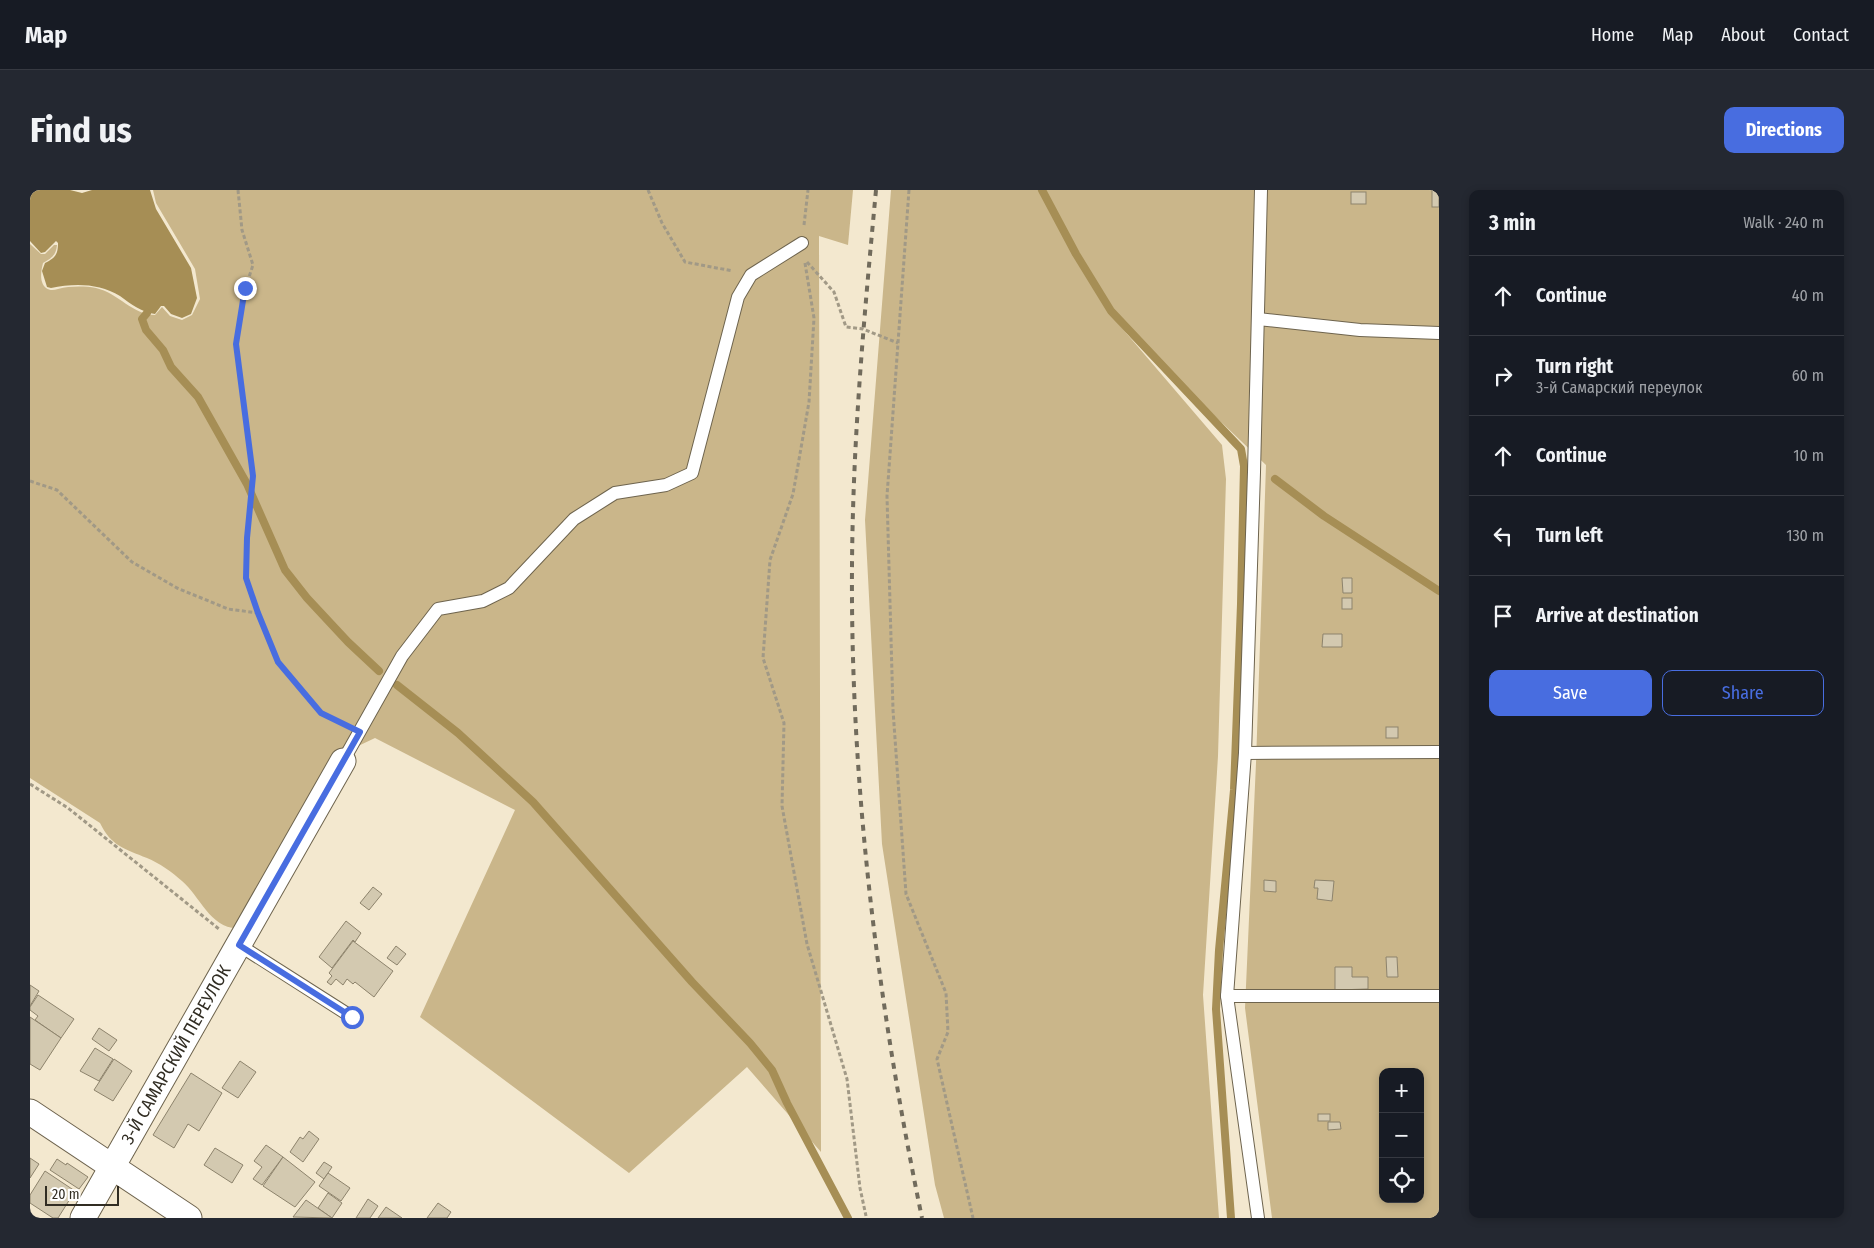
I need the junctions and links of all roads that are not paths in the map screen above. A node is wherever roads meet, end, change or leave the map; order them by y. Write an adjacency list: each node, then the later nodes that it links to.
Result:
1 (1261, 190): 3 (lane)
2 (802, 243): 7 (lane)
3 (1258, 319): 4 (lane); 6 (lane)
4 (1439, 333)
5 (1439, 752): 6 (lane)
6 (1245, 753): 9 (lane)
7 (343, 761): 8 (street, 3-Й САМАРСКИЙ ПЕРЕУЛОК)
8 (239, 945): 11 (lane); 13 (street, 3-Й САМАРСКИЙ ПЕРЕУЛОК)
9 (1227, 996): 10 (lane); 16 (lane)
10 (1439, 996)
11 (352, 1017)
12 (30, 1112): 13 (street)
13 (113, 1166): 14 (street, 3-Й САМАРСКИЙ ПЕРЕУЛОК); 15 (street)
14 (83, 1218)
15 (189, 1218)
16 (1258, 1218)

